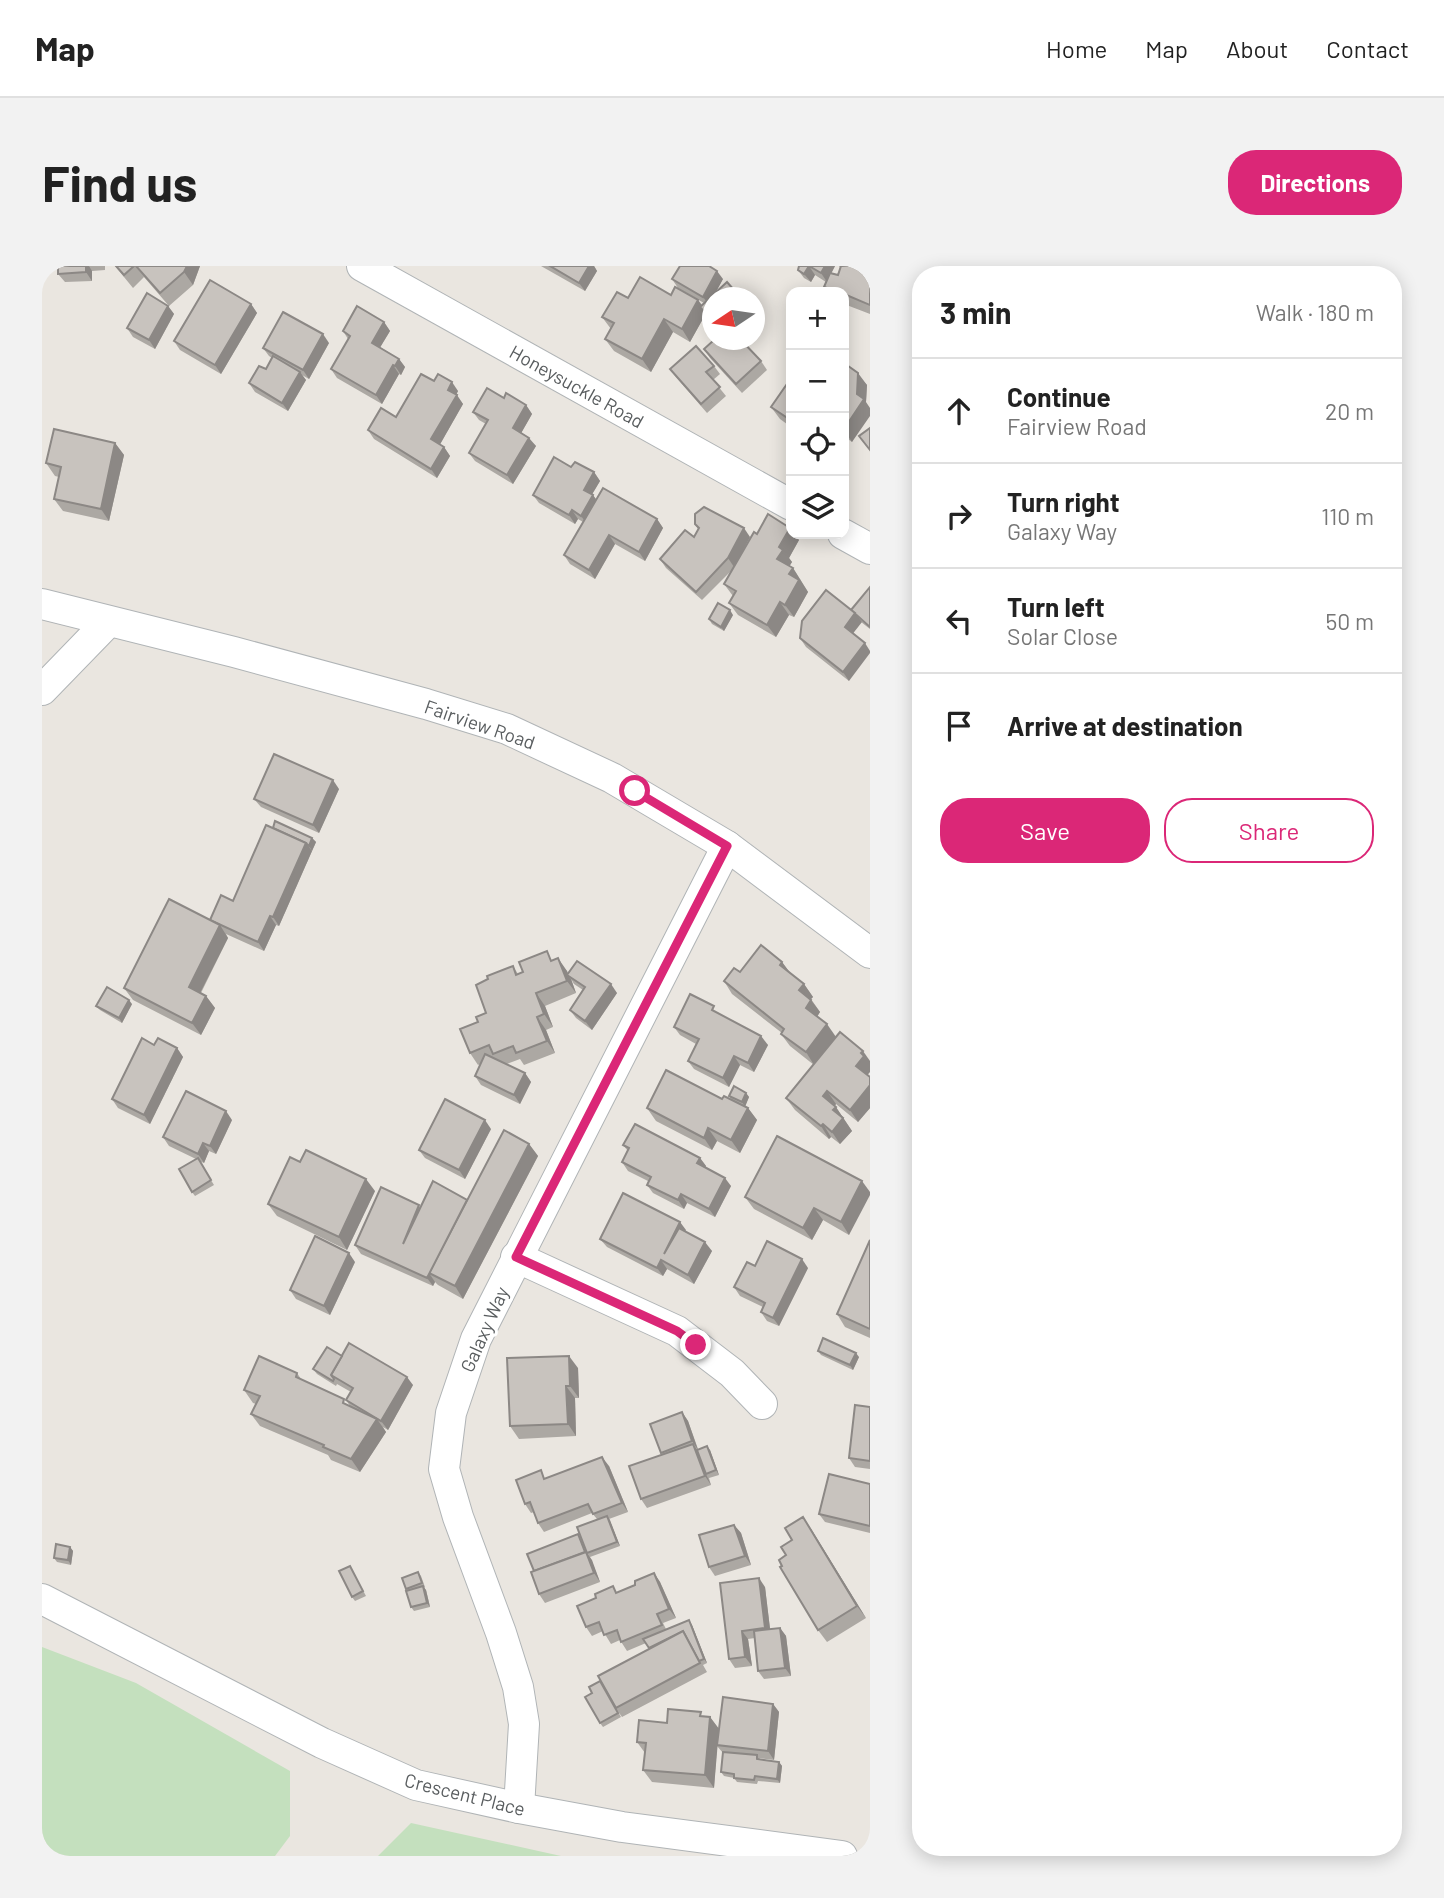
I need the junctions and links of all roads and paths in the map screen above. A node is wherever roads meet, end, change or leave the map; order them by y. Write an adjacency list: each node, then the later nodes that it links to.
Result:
1 (362, 266): 2 (street, Honeysuckle Road)
2 (786, 502)
3 (849, 537): 4 (street)
4 (870, 549)
5 (42, 604): 6 (street, Fairview Road)
6 (108, 622): 7 (street); 8 (street, Fairview Road)
7 (42, 690)
8 (727, 846): 9 (street, Fairview Road); 10 (street, Galaxy Way)
9 (870, 953)
10 (516, 1257): 11 (street); 13 (street, Galaxy Way)
11 (762, 1404)
12 (42, 1599): 13 (street, Crescent Place)
13 (519, 1808): 14 (street, Crescent Place)
14 (842, 1856)

